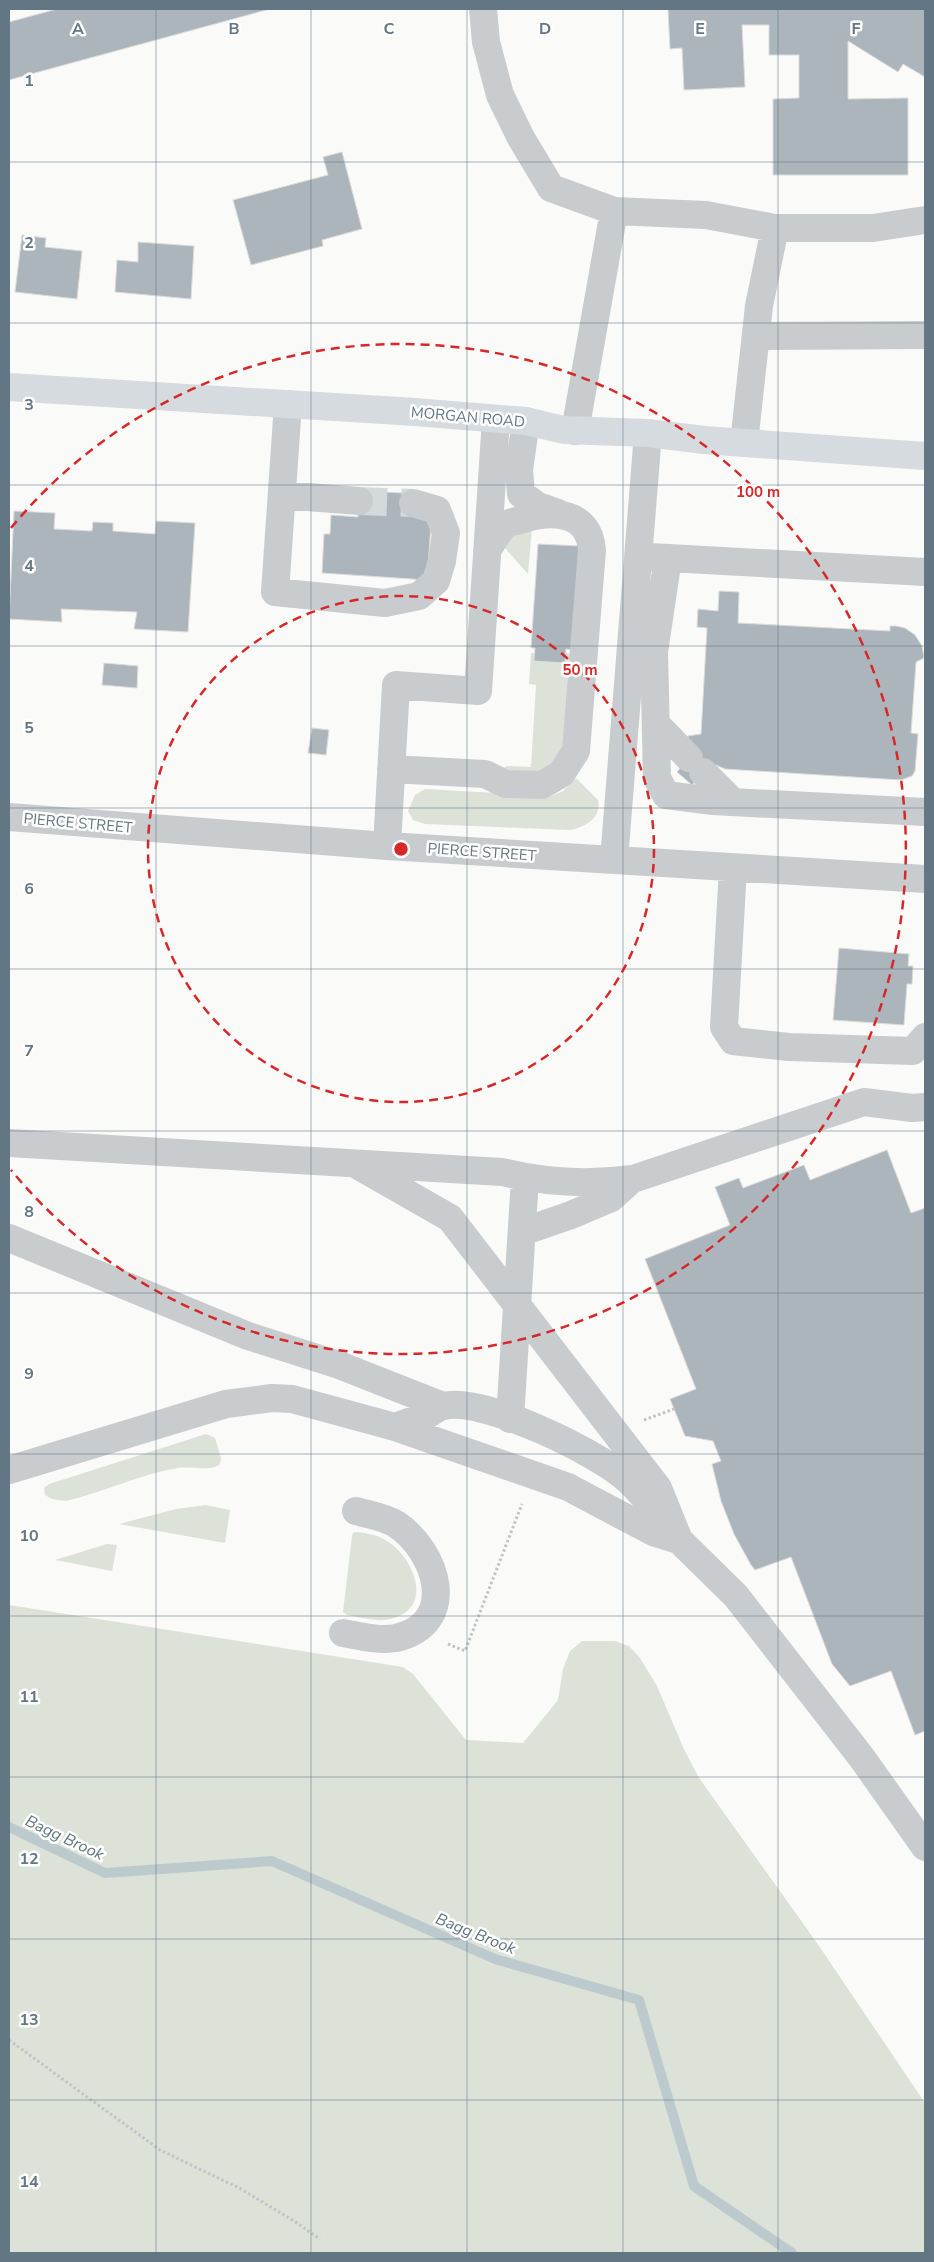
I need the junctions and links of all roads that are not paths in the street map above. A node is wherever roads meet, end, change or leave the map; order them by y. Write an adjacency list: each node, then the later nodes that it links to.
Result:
1 (483, 9): 2 (street)
2 (614, 212): 4 (street); 11 (street)
3 (925, 220): 4 (street)
4 (775, 228): 6 (street)
5 (925, 335): 6 (street)
6 (756, 336): 13 (street)
7 (9, 387): 8 (main road, MORGAN ROAD)
8 (288, 404): 9 (main road, MORGAN ROAD); 15 (street)
9 (496, 419): 10 (main road, MORGAN ROAD); 19 (street)
10 (526, 421): 11 (main road, MORGAN ROAD); 18 (street)
11 (575, 430): 12 (main road, MORGAN ROAD)
12 (648, 433): 13 (main road, MORGAN ROAD); 20 (street)
13 (744, 443): 14 (main road, MORGAN ROAD)
14 (925, 456)
15 (282, 495): 16 (street); 17 (street)
16 (359, 501)
17 (413, 503)
18 (558, 513): 19 (street); 24 (street)
19 (487, 551): 24 (street)
20 (638, 556): 21 (street); 29 (street)
21 (668, 558): 22 (street); 23 (street)
22 (925, 572)
23 (656, 724): 25 (street); 25 (street)
24 (391, 769): 28 (street)
25 (733, 802): 26 (street)
26 (925, 812)
27 (9, 817): 28 (street, PIERCE STREET)
28 (386, 846): 29 (street, PIERCE STREET)
29 (614, 860): 30 (street, PIERCE STREET)
30 (733, 868): 31 (street, PIERCE STREET); 32 (street)
31 (925, 879)
32 (925, 1037)
33 (921, 1114): 37 (street)
34 (9, 1143): 35 (street)
35 (354, 1163): 36 (street); 40 (street)
36 (525, 1178): 37 (street); 38 (street)
37 (633, 1179): 38 (street)
38 (522, 1232): 40 (street)
39 (9, 1238): 41 (street)
40 (518, 1304): 42 (street); 46 (street)
41 (443, 1406): 42 (street); 43 (street)
42 (510, 1419): 46 (street)
43 (395, 1427): 44 (street); 46 (street)
44 (9, 1470)
45 (356, 1511): 47 (street)
46 (679, 1540): 48 (street)
47 (343, 1633)
48 (862, 1758): 49 (street); 50 (street)
49 (925, 1824)
50 (925, 1847)

